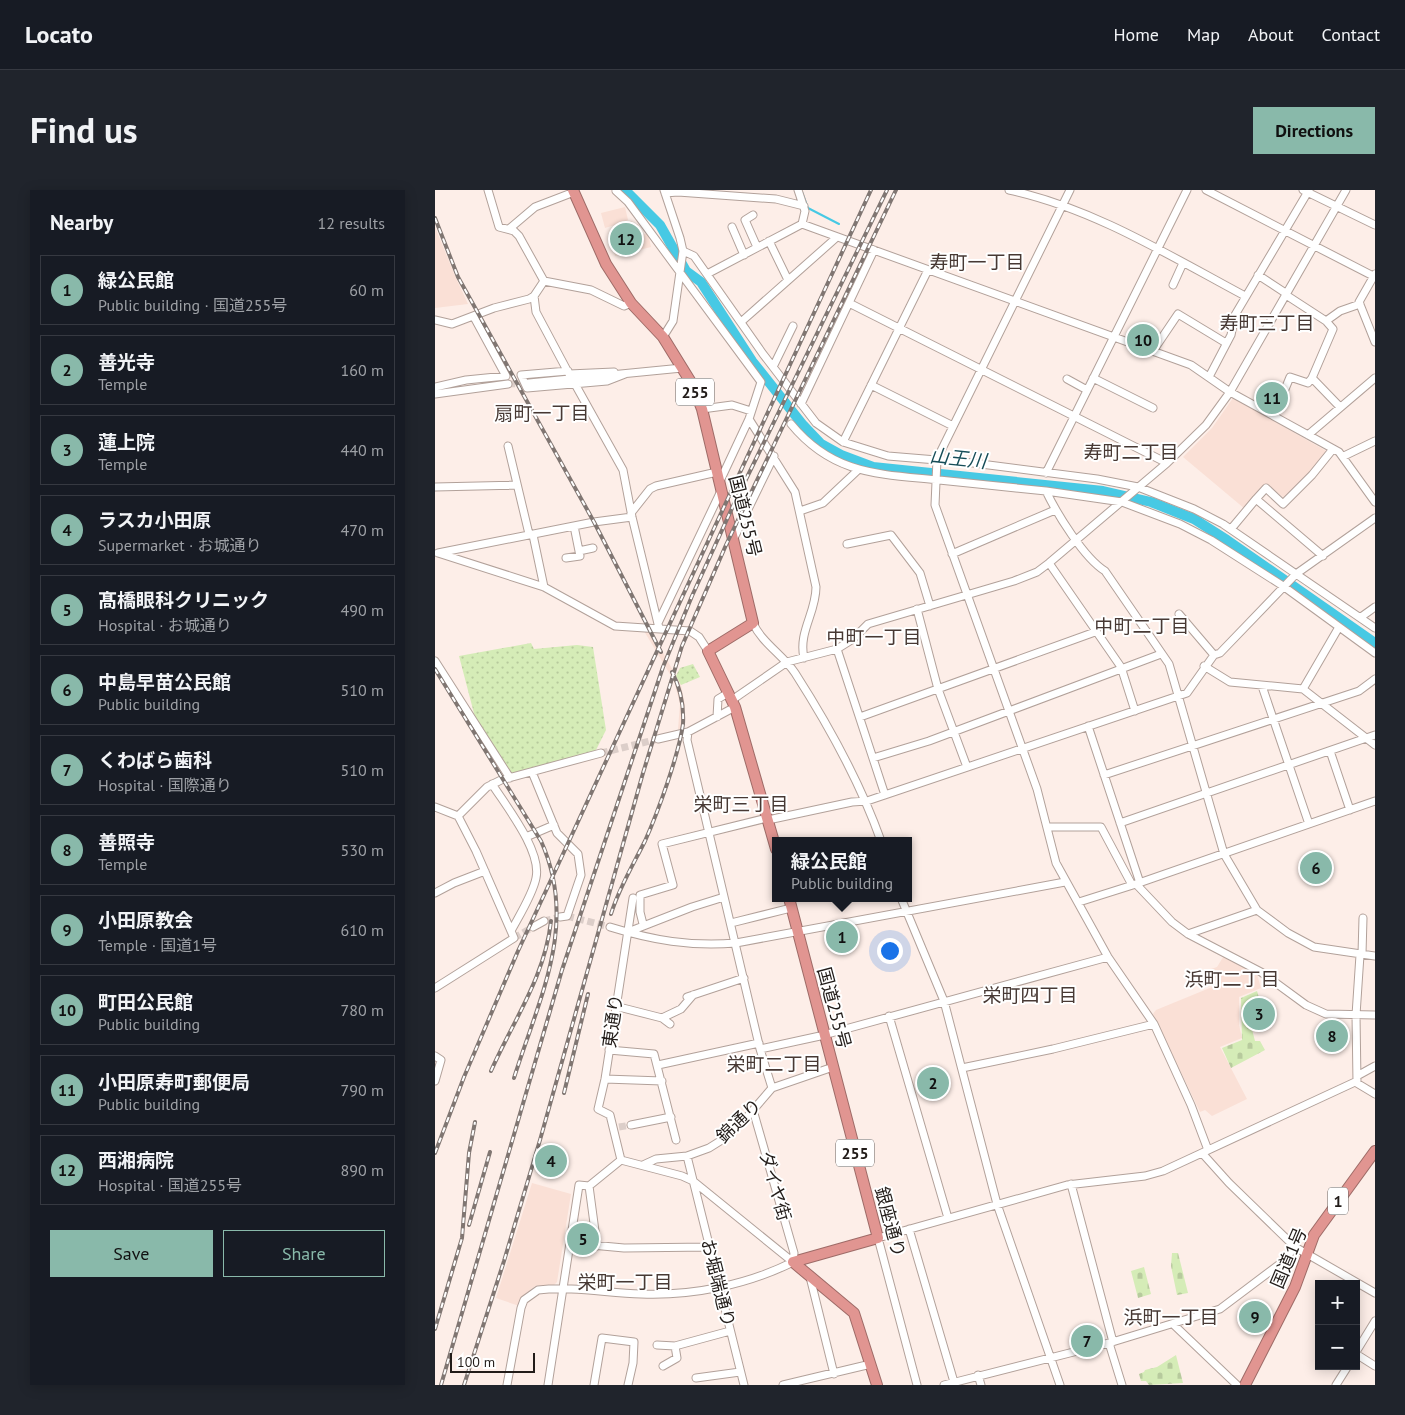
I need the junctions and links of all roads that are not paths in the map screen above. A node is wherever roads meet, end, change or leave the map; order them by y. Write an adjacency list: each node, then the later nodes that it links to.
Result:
1 (489, 190): 19 (street)
2 (797, 190): 13 (street)
3 (1009, 190): 12 (street)
4 (1070, 190): 12 (street)
5 (1187, 190): 27 (street)
6 (1206, 190): 20 (street)
7 (1346, 190): 14 (street)
8 (573, 191): 19 (street); 42 (highway, 国道255号 / 255)
9 (616, 191): 31 (street)
10 (1307, 191): 14 (street); 20 (street)
11 (664, 192): 13 (street); 24 (street)
12 (1063, 204): 27 (street); 41 (street)
13 (805, 206): 16 (street)
14 (1337, 206): 17 (street); 23 (street)
15 (753, 215): 25 (street)
16 (802, 224): 21 (street); 22 (street)
17 (1375, 225)
18 (732, 227): 28 (street)
19 (509, 229): 36 (street)
20 (1285, 231): 23 (street); 33 (street)
21 (837, 237): 26 (street); 35 (street)
22 (769, 241): 25 (street); 35 (street)
23 (1315, 246): 34 (street); 38 (street)
24 (682, 247): 31 (street); 32 (street)
25 (757, 247): 28 (street)
26 (873, 250): 30 (street); 43 (street)
27 (1158, 250): 29 (street); 51 (street)
28 (744, 255): 32 (street)
29 (1183, 263): 37 (street); 40 (street)
30 (928, 270): 41 (street); 50 (street)
31 (680, 272): 52 (street); 78 (street)
32 (707, 274): 48 (street)
33 (1258, 275): 38 (street); 40 (street)
34 (1374, 275): 44 (street)
35 (788, 280): 48 (street)
36 (543, 281): 39 (street); 42 (street)
37 (1173, 285)
38 (1287, 294): 47 (street); 72 (street)
39 (534, 296): 45 (street); 59 (street)
40 (1245, 296): 54 (street)
41 (1016, 301): 51 (street); 58 (street)
42 (631, 303): 52 (highway, 国道255号 / 255)
43 (849, 303): 50 (street); 74 (street)
44 (1360, 304): 47 (street); 53 (street)
45 (474, 317): 46 (street); 70 (street)
46 (435, 320)
47 (1326, 321): 63 (street)
48 (741, 322): 56 (street)
49 (793, 326): 56 (street)
50 (899, 328): 58 (street); 69 (street)
51 (1114, 337): 55 (street); 62 (street)
52 (663, 338): 57 (highway, 国道255号 / 255)
53 (1375, 342)
54 (1227, 343): 55 (street); 61 (street)
55 (1153, 351): 61 (street)
56 (773, 367): 74 (street)
57 (682, 368): 60 (street); 77 (highway, 国道255号 / 255)
58 (981, 369): 79 (street); 83 (street)
59 (568, 371): 60 (street); 68 (street)
60 (625, 374): 66 (street); 68 (street)
61 (1209, 376): 72 (street)
62 (1093, 378): 71 (street); 76 (street)
63 (1312, 378): 75 (street); 80 (street)
64 (1375, 378): 75 (street)
65 (1067, 379): 71 (street)
66 (529, 383)
67 (508, 384): 73 (street)
68 (575, 384): 106 (street)
69 (871, 385): 83 (street); 86 (street)
70 (435, 387)
71 (1087, 390): 79 (street)
72 (1230, 392): 80 (street); 92 (street)
73 (435, 394)
74 (801, 404): 86 (street)
75 (1340, 407): 84 (street)
76 (1153, 408)
77 (702, 409): 78 (street); 95 (highway, 国道255号 / 255)
78 (751, 411): 81 (street)
79 (1075, 415): 92 (street); 94 (street)
80 (1274, 416): 84 (street)
81 (749, 419): 89 (street); 95 (street)
82 (791, 424): 93 (street)
83 (953, 426): 91 (street)
84 (1307, 435): 88 (street)
85 (1375, 441): 90 (street)
86 (843, 442): 91 (street)
87 (508, 446): 97 (street)
88 (1333, 449): 90 (street); 101 (street)
89 (774, 456): 105 (street); 111 (street)
90 (1344, 456): 103 (street)
91 (937, 459): 94 (street); 96 (street)
92 (1167, 463): 99 (street)
93 (858, 470): 96 (street); 105 (street)
94 (1046, 472): 99 (street)
95 (720, 480): 106 (street); 111 (highway, 国道255号 / 255); 131 (street)
96 (935, 480): 100 (street); 117 (street)
97 (517, 485): 98 (street); 110 (street)
98 (435, 487)
99 (1138, 488): 102 (street); 109 (street)
100 (1046, 491): 102 (street); 104 (street)
101 (1256, 499): 109 (street); 118 (street)
102 (1121, 502): 112 (street); 122 (street)
103 (1375, 502)
104 (1055, 510): 112 (street); 117 (street)
105 (800, 511): 140 (street)
106 (631, 515): 108 (street); 131 (street)
107 (1375, 518): 118 (street)
108 (574, 526): 110 (street); 115 (street)
109 (1231, 529): 121 (street)
110 (531, 535): 116 (street); 123 (street)
111 (734, 538): 130 (highway, 国道255号 / 255)
112 (1077, 539): 120 (street); 138 (street)
113 (847, 544): 125 (street)
114 (593, 548): 115 (street)
115 (579, 551): 119 (street)
116 (436, 553): 123 (street)
117 (952, 554): 124 (street)
118 (1323, 556): 121 (street)
119 (566, 558)
120 (1049, 564): 124 (street); 134 (street)
121 (1295, 574): 122 (street); 129 (street)
122 (1284, 586): 132 (street); 139 (street)
123 (544, 587): 131 (street)
124 (967, 594): 125 (street); 145 (street)
125 (930, 606): 127 (street)
126 (1375, 607): 129 (street)
127 (917, 609): 135 (street); 148 (street)
128 (1179, 614): 139 (street)
129 (1361, 617): 133 (street)
130 (753, 623): 136 (highway); 142 (street)
131 (658, 626): 136 (street)
132 (1339, 627): 137 (street); 149 (street)
133 (1375, 628)
134 (1095, 632): 144 (street); 145 (street)
135 (837, 650): 140 (street); 156 (street)
136 (708, 651): 151 (highway)
137 (1375, 653)
138 (1161, 654): 144 (street); 150 (street)
139 (1214, 655): 143 (street)
140 (804, 658): 142 (street)
141 (435, 661): 174 (street)
142 (787, 662): 151 (street); 178 (street)
143 (1204, 666): 147 (street); 150 (street)
144 (1121, 667): 153 (street); 154 (street)
145 (994, 668): 148 (street); 153 (street)
146 (1375, 679): 152 (street)
147 (1262, 686): 149 (street); 157 (street)
148 (938, 689): 156 (street); 159 (street)
149 (1303, 689): 152 (street)
150 (1179, 696): 154 (street); 165 (street)
151 (732, 700): 155 (street); 155 (street); 183 (highway)
152 (1320, 703): 157 (street); 162 (street)
153 (1010, 711): 159 (street); 166 (street)
154 (1135, 711): 158 (street)
155 (717, 717): 160 (street)
156 (860, 717): 169 (street)
157 (1273, 719): 165 (street); 170 (street)
158 (1088, 726): 166 (street); 173 (street)
159 (953, 731): 169 (street); 171 (street)
160 (689, 732): 163 (street); 188 (street)
161 (1375, 735): 162 (street)
162 (1366, 738): 164 (street); 167 (street)
163 (658, 739)
164 (1375, 745)
165 (1193, 746): 173 (street); 176 (street)
166 (1023, 748): 171 (street); 187 (street)
167 (1330, 751): 170 (street); 181 (street)
168 (601, 753): 172 (street)
169 (873, 758): 177 (street)
170 (1289, 765): 176 (street); 185 (street)
171 (967, 767): 177 (street)
172 (532, 772): 174 (street); 186 (street)
173 (1105, 775): 184 (street)
174 (510, 778): 175 (street)
175 (492, 784): 182 (street); 189 (street)
176 (1207, 793): 184 (street); 192 (street)
177 (885, 794): 178 (street)
178 (867, 801): 183 (street); 191 (street)
179 (1375, 801): 181 (street)
180 (435, 807): 182 (street)
181 (1350, 810): 185 (street)
182 (458, 816): 193 (street)
183 (768, 819): 188 (street); 190 (highway)
184 (1120, 823): 195 (street)
185 (1309, 824): 192 (street)
186 (554, 825): 189 (street); 204 (street)
187 (1048, 827): 194 (street); 195 (street)
188 (708, 832): 198 (street); 208 (street)
189 (526, 837): 214 (street)
190 (773, 837)
191 (880, 837)
192 (1224, 854): 195 (street); 203 (street)
193 (485, 871): 196 (street); 214 (street)
194 (1065, 882): 200 (street); 202 (street)
195 (1136, 884): 200 (street); 213 (street)
196 (435, 893)
197 (633, 898): 211 (street, 東通り)
198 (724, 898): 207 (street); 208 (street)
199 (902, 902): 202 (street)
200 (1079, 902): 218 (street)
201 (790, 903): 207 (street); 212 (highway, 国道255号 / 255)
202 (905, 910): 212 (street); 223 (street)
203 (1257, 910): 213 (street); 216 (street)
204 (564, 916)
205 (1363, 918): 216 (street)
206 (545, 921): 210 (street)
207 (731, 923): 215 (street)
208 (643, 924): 211 (street)
209 (610, 926): 211 (street)
210 (533, 927)
211 (628, 932): 215 (street); 224 (street, 東通り)
212 (797, 932): 215 (street); 231 (highway, 国道255号 / 255)
213 (1188, 934): 225 (street)
214 (513, 935): 221 (street)
215 (736, 943): 220 (street)
216 (1361, 955): 217 (street); 225 (street)
217 (1375, 956)
218 (1108, 957): 223 (street); 230 (street)
219 (435, 977): 221 (street)
220 (744, 978): 228 (street); 232 (street)
221 (443, 983): 222 (street)
222 (435, 988)
223 (945, 1001): 227 (street); 238 (street)
224 (615, 1006): 228 (street); 233 (street, 東通り)
225 (1356, 1015): 226 (street); 240 (street)
226 (1375, 1015)
227 (889, 1016): 231 (street); 258 (street)
228 (662, 1018): 229 (street)
229 (670, 1024)
230 (1153, 1024): 238 (street); 250 (street)
231 (824, 1034): 232 (street); 237 (highway, 国道255号 / 255)
232 (760, 1046): 235 (street); 243 (street)
233 (609, 1050): 235 (street); 239 (street, 東通り)
234 (435, 1056): 241 (street)
235 (658, 1065): 242 (street)
236 (1375, 1066): 240 (street)
237 (833, 1068): 243 (street, 錦通り); 260 (highway, 銀座通り / 255)
238 (963, 1068): 257 (street)
239 (605, 1079): 242 (street); 252 (street, 東通り)
240 (1357, 1079): 244 (street); 250 (street)
241 (435, 1081)
242 (662, 1081): 246 (street)
243 (772, 1088): 245 (street, 錦通り)
244 (1375, 1094)
245 (753, 1110): 251 (street, 錦通り); 266 (street, ダイヤ街)
246 (671, 1117): 247 (street); 248 (street)
247 (631, 1125)
248 (676, 1140)
249 (1375, 1151): 265 (highway, 国道1号 / 1)
250 (1205, 1152): 255 (street); 264 (street)
251 (687, 1156): 253 (street, 錦通り); 254 (street, お堀端通り)
252 (621, 1160): 253 (street); 256 (street)
253 (643, 1165): 254 (street)
254 (693, 1181): 263 (street, お堀端通り); 266 (street)
255 (1071, 1184): 257 (street); 275 (street)
256 (589, 1186): 261 (street); 262 (street)
257 (997, 1204): 258 (street); 280 (street)
258 (948, 1218): 259 (street)
259 (909, 1229): 260 (street); 289 (street)
260 (877, 1238): 266 (highway); 297 (street, 銀座通り)
261 (570, 1243): 262 (street); 270 (street)
262 (597, 1246): 263 (street)
263 (709, 1246): 269 (street, お堀端通り)
264 (1295, 1247): 265 (street); 273 (street)
265 (1308, 1255): 271 (street); 303 (highway, 国道1号 / 1)
266 (793, 1262): 267 (highway); 269 (street)
267 (809, 1275): 281 (highway); 286 (street)
268 (1375, 1282): 271 (street)
269 (720, 1288): 270 (street); 274 (street, お堀端通り)
270 (564, 1290): 290 (street); 291 (street)
271 (1373, 1291)
272 (1375, 1321): 278 (street)
273 (1174, 1325): 275 (street); 302 (street)
274 (730, 1331): 277 (street); 285 (street, お堀端通り)
275 (1111, 1342): 280 (street); 301 (street)
276 (657, 1344): 277 (street)
277 (675, 1346): 282 (street)
278 (1360, 1346)
279 (1360, 1356): 283 (street)
280 (1051, 1358): 287 (street); 300 (street)
281 (871, 1364): 286 (street); 296 (highway)
282 (663, 1366)
283 (1375, 1366)
284 (1345, 1370): 304 (street)
285 (740, 1372): 288 (street); 294 (street, お堀端通り)
286 (834, 1374): 295 (street)
287 (978, 1375): 289 (street); 299 (street)
288 (696, 1378)
289 (954, 1382): 298 (street)
290 (507, 1385)
291 (548, 1385)
292 (594, 1385): 293 (street)
293 (628, 1385)
294 (744, 1385)
295 (783, 1385)
296 (877, 1385)
297 (917, 1385)
298 (944, 1385)
299 (981, 1385)
300 (1060, 1385)
301 (1122, 1385)
302 (1237, 1385)
303 (1245, 1385)
304 (1336, 1385)

